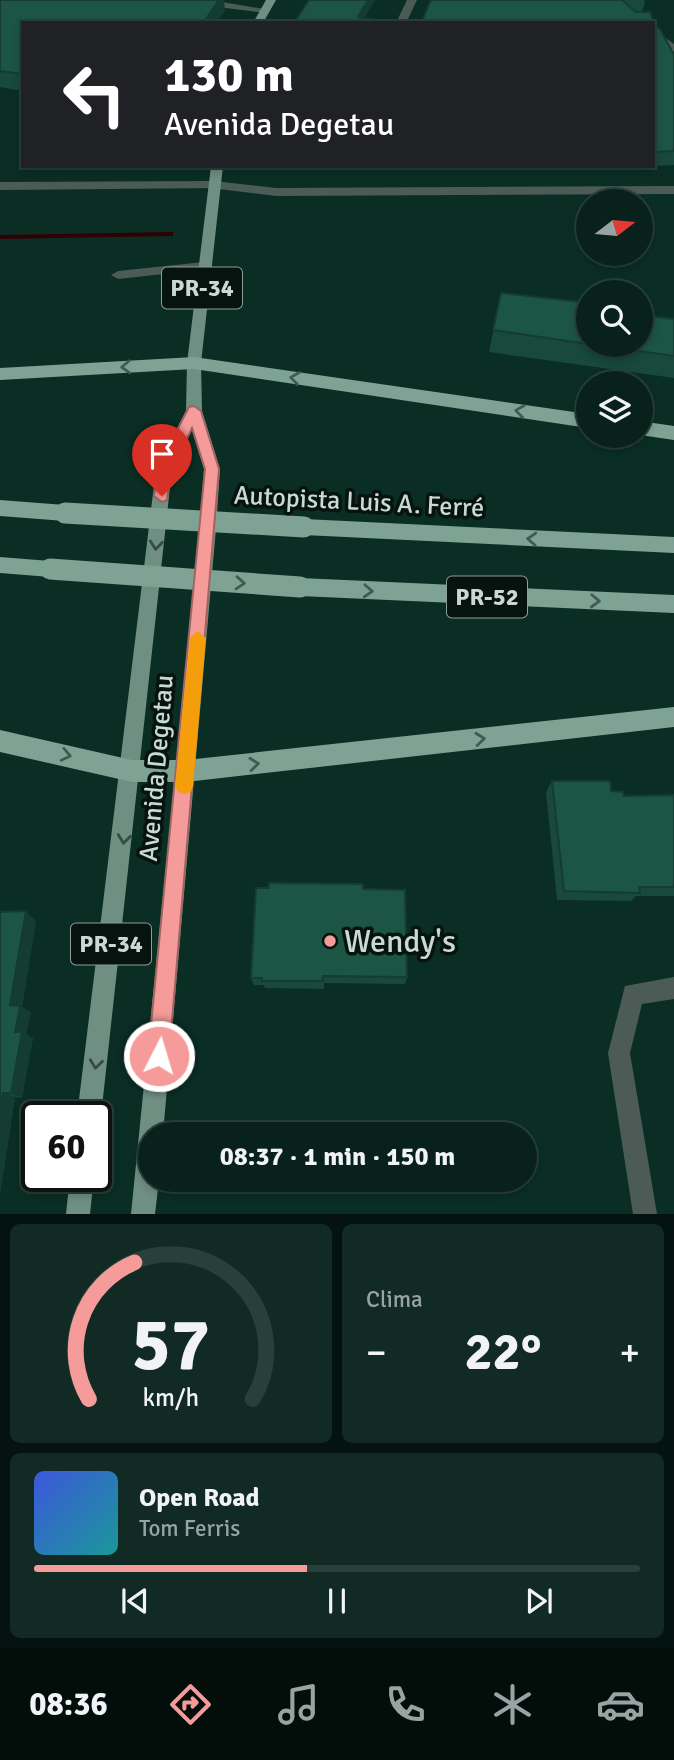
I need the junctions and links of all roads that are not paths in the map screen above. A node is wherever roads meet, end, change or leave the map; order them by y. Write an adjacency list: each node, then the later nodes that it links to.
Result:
1 (186, 0): 4 (street)
2 (271, 0): 4 (main road)
3 (412, 0): 6 (street)
4 (265, 10): 5 (main road)
5 (259, 21)
6 (402, 21)
7 (655, 34): 8 (street)
8 (674, 49)
9 (217, 168): 10 (main road, Avenida Degetau / PR-34)
10 (214, 185): 11 (street); 12 (street); 13 (main road, Avenida Degetau / PR-34)
11 (0, 186)
12 (674, 190)
13 (204, 266): 14 (street); 15 (main road, Avenida Degetau / PR-34)
14 (118, 275)
15 (194, 363): 16 (highway, one-way to 16); 17 (main road, Avenida Degetau / PR-34); 18 (highway, one-way to 15)
16 (0, 374)
17 (194, 411): 27 (main road, Avenida Degetau / PR-34, one-way to 27); 28 (main road, Avenida Degetau / PR-34)
18 (576, 419)
19 (653, 430): 20 (highway)
20 (674, 433)
21 (0, 508): 22 (highway, Autopista Luis A. Ferré / PR-52, one-way to 21, bridge)
22 (674, 545)
23 (0, 565): 24 (highway, PR-52, one-way to 24, bridge)
24 (674, 604)
25 (674, 717): 28 (highway, one-way to 25)
26 (0, 741): 27 (highway, one-way to 27)
27 (132, 771): 28 (highway); 30 (main road, Avenida Degetau / PR-34, one-way to 30)
28 (186, 771): 31 (main road, Avenida Degetau / PR-34)
29 (674, 988): 36 (street)
30 (91, 1101)
31 (152, 1122)
32 (80, 1192): 34 (main road)
33 (145, 1192): 35 (main road)
34 (78, 1214)
35 (143, 1214)
36 (645, 1214)

